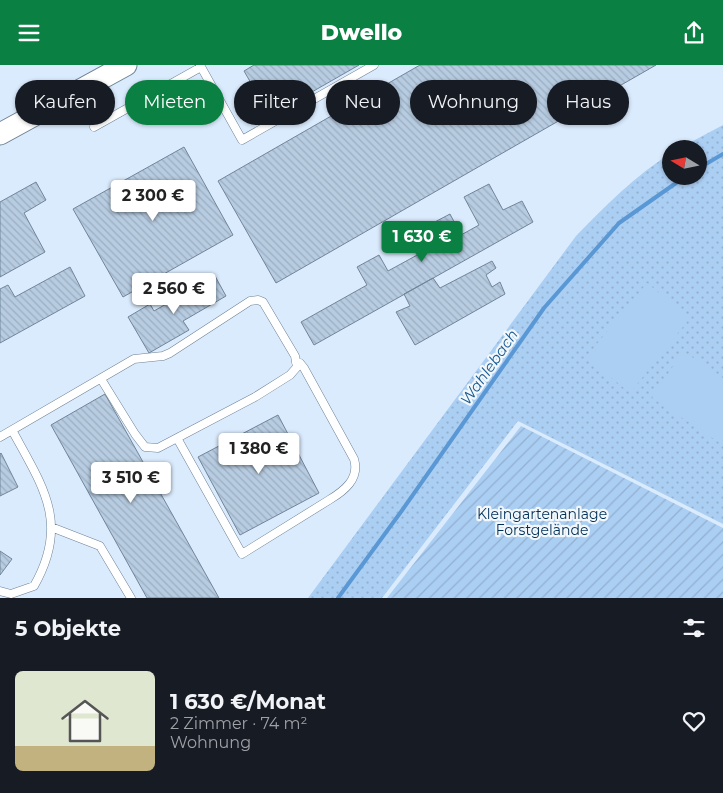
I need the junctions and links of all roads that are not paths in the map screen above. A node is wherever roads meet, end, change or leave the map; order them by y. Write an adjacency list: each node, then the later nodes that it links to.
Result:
1 (126, 65): 5 (main road)
2 (374, 65): 3 (lane)
3 (201, 66): 4 (lane)
4 (94, 127)
5 (0, 133)
6 (296, 362): 7 (lane); 10 (lane); 10 (lane)
7 (101, 379): 8 (lane); 10 (lane)
8 (12, 430): 9 (lane); 11 (lane)
9 (0, 437)
10 (177, 438)
11 (51, 527): 12 (lane); 13 (lane)
12 (0, 591)
13 (131, 598)

